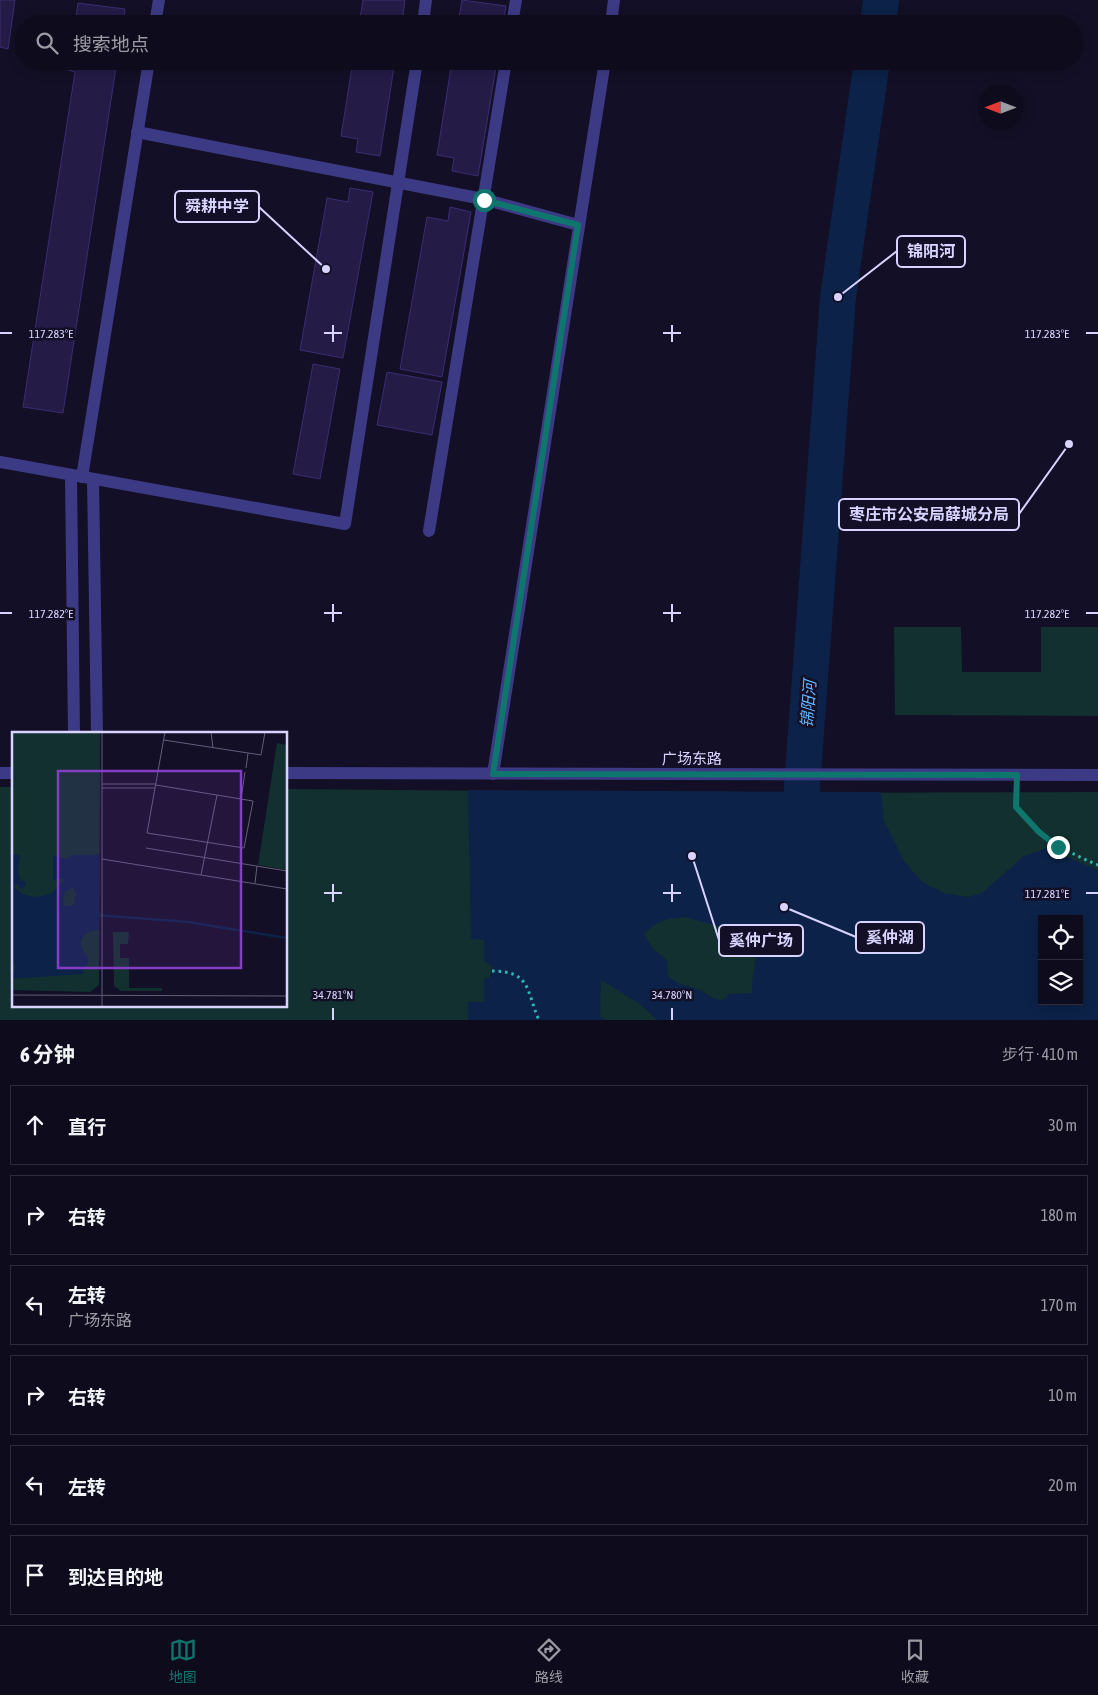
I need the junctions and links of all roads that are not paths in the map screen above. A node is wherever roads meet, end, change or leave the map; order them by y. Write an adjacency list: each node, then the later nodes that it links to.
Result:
1 (158, 0): 5 (street)
2 (426, 0): 6 (street)
3 (516, 0): 7 (street)
4 (614, 0): 8 (street)
5 (156, 15)
6 (424, 15)
7 (514, 15)
8 (612, 15)
9 (147, 70): 13 (street)
10 (416, 70): 14 (street)
11 (505, 70): 15 (street)
12 (604, 70): 16 (street)
13 (137, 132): 14 (street); 18 (street)
14 (398, 183): 15 (street); 18 (street)
15 (484, 200): 16 (street); 19 (street)
16 (578, 225): 23 (street)
17 (0, 462): 18 (street)
18 (82, 477): 20 (street); 21 (street)
19 (429, 531)
20 (74, 732)
21 (97, 732)
22 (288, 773): 23 (street, 广场东路)
23 (493, 774): 24 (street, 广场东路)
24 (1098, 775)

